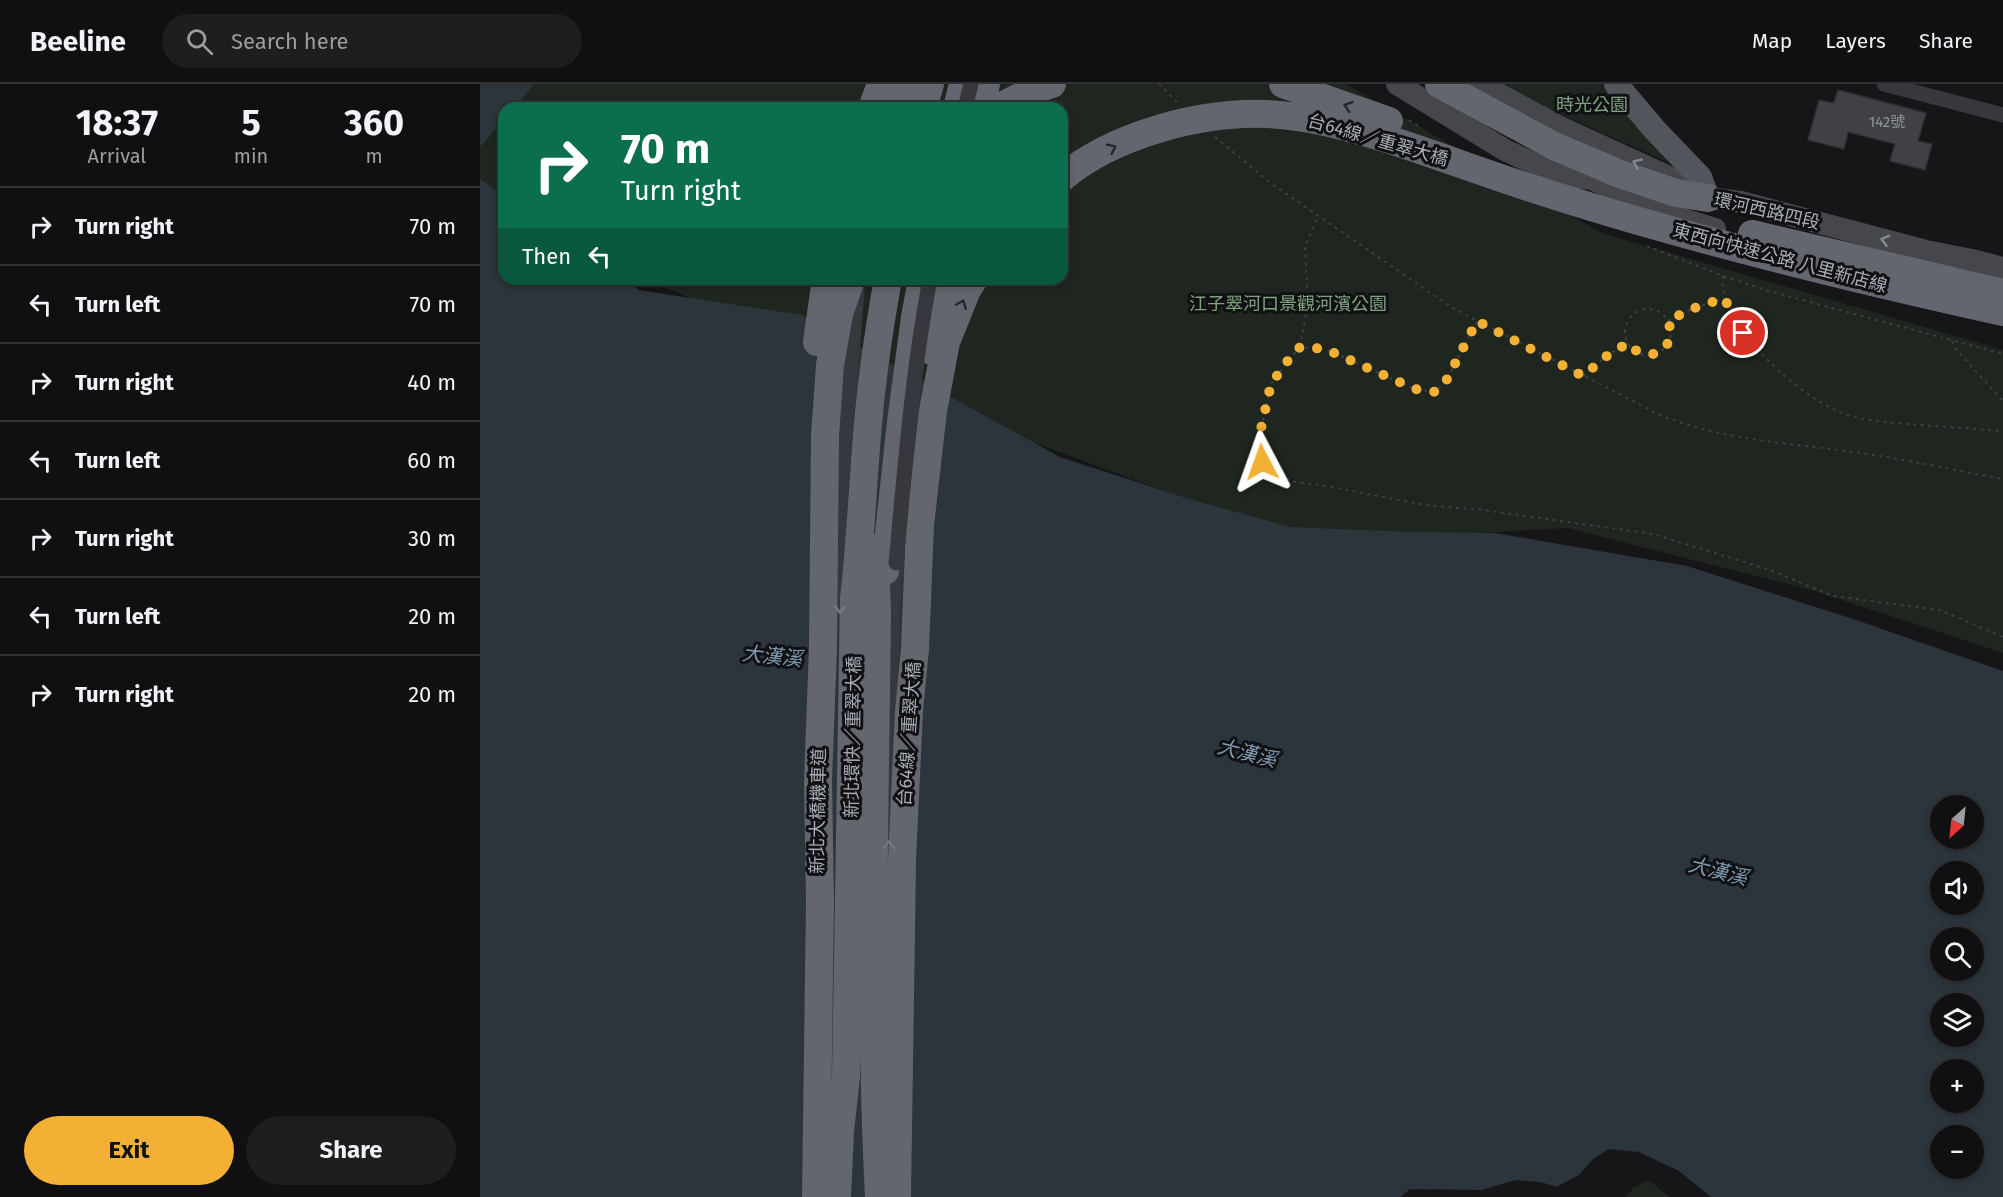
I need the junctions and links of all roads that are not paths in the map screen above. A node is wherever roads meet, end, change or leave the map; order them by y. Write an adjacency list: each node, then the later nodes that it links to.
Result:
1 (880, 84): 21 (highway)
2 (896, 84): 22 (street)
3 (904, 84): 23 (highway)
4 (930, 84): 24 (highway)
5 (946, 84): 25 (highway)
6 (963, 84): 26 (highway)
7 (971, 84): 27 (street, bridge)
8 (986, 84): 28 (highway)
9 (1052, 84): 29 (highway)
10 (1283, 84): 31 (highway, 台64線／重翠大橋, one-way to 10, bridge)
11 (1397, 84): 31 (main road)
12 (1413, 84): 31 (street)
13 (1425, 84): 31 (highway)
14 (1439, 84): 31 (highway)
15 (1454, 84): 31 (street)
16 (1480, 84): 33 (main road, 環河西路四段, one-way to 16)
17 (1611, 84): 33 (street)
18 (1616, 84): 33 (main road)
19 (1627, 84): 33 (street)
20 (1884, 84): 30 (street)
21 (874, 102)
22 (890, 102)
23 (899, 102)
24 (926, 102)
25 (942, 102)
26 (958, 102)
27 (966, 102)
28 (982, 102)
29 (1010, 102)
30 (2003, 115)
31 (1563, 164): 32 (highway, 台64線／重翠大橋, one-way to 31, bridge); 33 (highway); 34 (highway, 東西向快速公路 八里新店線); 48 (highway, 東西向快速公路 八里新店線, bridge)
32 (1068, 173)
33 (1706, 211): 35 (main road, 環河西路四段, one-way to 33); 48 (main road, 環河西路四段)
34 (1752, 234): 36 (highway); 47 (highway, 東西向快速公路 八里新店線)
35 (2003, 268)
36 (2003, 282)
37 (825, 285): 50 (highway)
38 (849, 285): 50 (highway)
39 (857, 285): 55 (street, 新北大橋機車道, one-way to 55)
40 (865, 285): 49 (highway)
41 (887, 285): 49 (highway, 新北環快／重翠大橋)
42 (904, 285): 49 (highway, 新北環快／重翠大橋)
43 (921, 285): 49 (highway)
44 (929, 285): 60 (street, one-way to 44, bridge)
45 (944, 285): 51 (highway)
46 (970, 285): 51 (highway, 台64線／重翠大橋, one-way to 46)
47 (2003, 293)
48 (2002, 319)
49 (866, 604): 52 (highway, 新北環快／重翠大橋); 53 (highway, 新北環快／重翠大橋)
50 (823, 647): 54 (highway)
51 (909, 711): 61 (highway, 台64線／重翠大橋)
52 (846, 1077): 56 (highway, 新北環快／重翠大橋); 57 (highway)
53 (874, 1094): 58 (highway); 59 (highway, 新北環快／重翠大橋)
54 (816, 1197)
55 (823, 1197)
56 (837, 1197)
57 (849, 1197)
58 (864, 1197)
59 (879, 1197)
60 (889, 1197)
61 (897, 1197)

